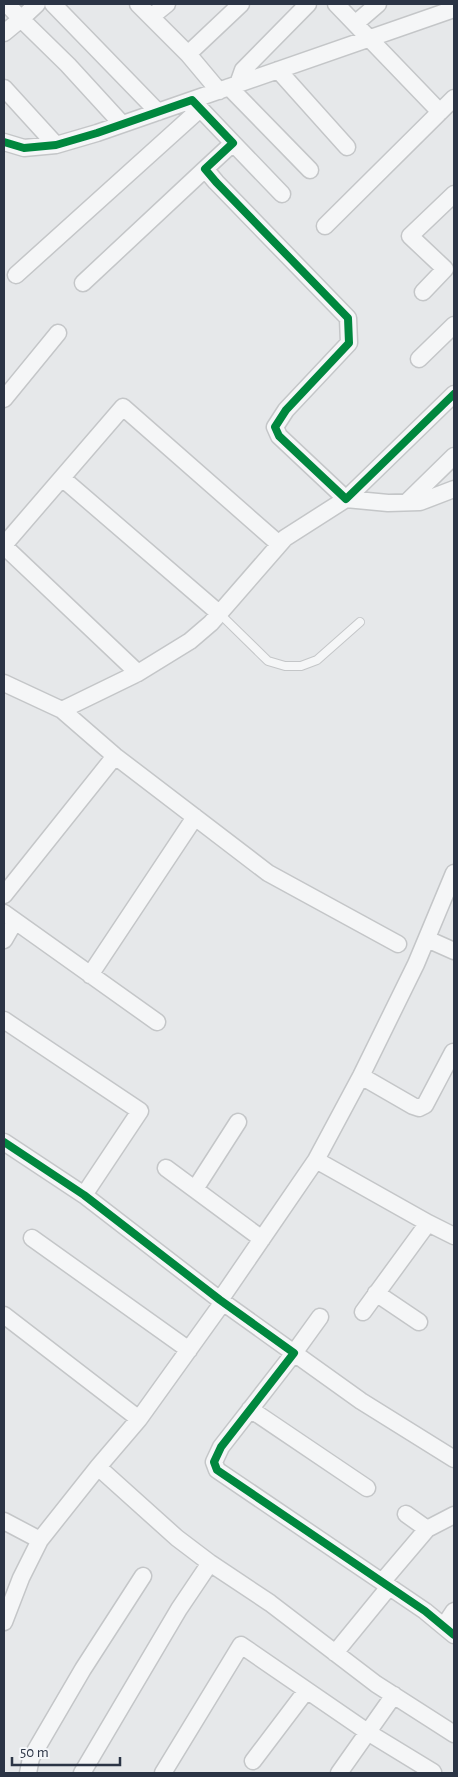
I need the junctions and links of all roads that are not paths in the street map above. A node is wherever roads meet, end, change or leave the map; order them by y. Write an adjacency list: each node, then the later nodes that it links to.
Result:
1 (7, 4): 12 (street)
2 (37, 4): 12 (street)
3 (53, 4): 22 (street)
4 (138, 4): 11 (street)
5 (166, 4): 11 (street)
6 (241, 4): 16 (street)
7 (308, 4): 18 (street)
8 (336, 4): 13 (street)
9 (378, 4): 13 (street)
10 (454, 9): 15 (street)
11 (151, 17): 16 (street)
12 (21, 19): 14 (street); 24 (street)
13 (356, 23): 15 (street)
14 (4, 33)
15 (371, 39): 17 (street); 23 (street)
16 (188, 54): 18 (street)
17 (278, 70): 18 (street); 28 (street)
18 (229, 87): 21 (street); 30 (street)
19 (4, 88): 26 (street)
20 (454, 98): 23 (street)
21 (196, 104): 22 (street); 27 (street); 34 (street)
22 (158, 112): 24 (street)
23 (440, 112): 33 (street)
24 (122, 124): 26 (street)
25 (4, 142): 26 (street)
26 (56, 144)
27 (233, 144): 29 (street); 31 (street)
28 (347, 147)
29 (205, 169): 35 (street); 45 (street)
30 (310, 170)
31 (282, 194)
32 (454, 194): 36 (street)
33 (325, 226)
34 (16, 275)
35 (84, 283)
36 (423, 292)
37 (454, 325): 39 (street)
38 (58, 333): 41 (street)
39 (419, 359)
40 (454, 394): 45 (street)
41 (4, 399)
42 (454, 456): 46 (street)
43 (62, 478): 47 (street); 48 (street); 49 (street)
44 (454, 489): 46 (street)
45 (346, 499): 46 (street); 47 (street)
46 (407, 502)
47 (279, 544): 49 (street)
48 (4, 546): 51 (street)
49 (220, 614): 50 (lane); 51 (street)
50 (360, 622)
51 (138, 673): 53 (street)
52 (4, 683): 53 (street)
53 (62, 710): 54 (street)
54 (115, 756): 55 (street); 57 (street)
55 (195, 817): 61 (street); 63 (street)
56 (454, 873): 60 (street)
57 (4, 895)
58 (9, 917): 59 (street); 63 (street)
59 (4, 940)
60 (427, 940): 62 (street); 67 (street)
61 (398, 944)
62 (454, 951)
63 (90, 975): 65 (street)
64 (4, 1020): 73 (street)
65 (157, 1022)
66 (453, 1052): 67 (street)
67 (361, 1076): 70 (street)
68 (238, 1122): 72 (street)
69 (4, 1142): 73 (street)
70 (316, 1160): 74 (street); 77 (street)
71 (166, 1168): 72 (street)
72 (195, 1189): 77 (street)
73 (84, 1195): 79 (street)
74 (428, 1223): 75 (street); 78 (street)
75 (454, 1236)
76 (32, 1238): 84 (street)
77 (262, 1239): 79 (street)
78 (376, 1293): 80 (street); 83 (street)
79 (222, 1301): 84 (street); 85 (street)
80 (363, 1312)
81 (4, 1315): 87 (street)
82 (320, 1317): 85 (street)
83 (418, 1322)
84 (189, 1350): 87 (street)
85 (294, 1353): 86 (street); 88 (street)
86 (250, 1409): 90 (street); 98 (street)
87 (139, 1419): 89 (street)
88 (454, 1459)
89 (98, 1468): 95 (street); 96 (street)
90 (367, 1488)
91 (406, 1514): 94 (street)
92 (454, 1515): 94 (street)
93 (4, 1520): 95 (street)
94 (427, 1529): 98 (street)
95 (40, 1540): 100 (street)
96 (210, 1563): 102 (street); 109 (street)
97 (143, 1576): 108 (street)
98 (386, 1585): 101 (street); 102 (street)
99 (454, 1611): 101 (street)
100 (4, 1622)
101 (449, 1631)
102 (335, 1653): 104 (street)
103 (306, 1691): 105 (street); 107 (street); 110 (street)
104 (394, 1696): 105 (street); 106 (street)
105 (369, 1733): 111 (street); 112 (street)
106 (454, 1734)
107 (252, 1761)
108 (28, 1773)
109 (82, 1773)
110 (163, 1773)
111 (339, 1773)
112 (432, 1773)

